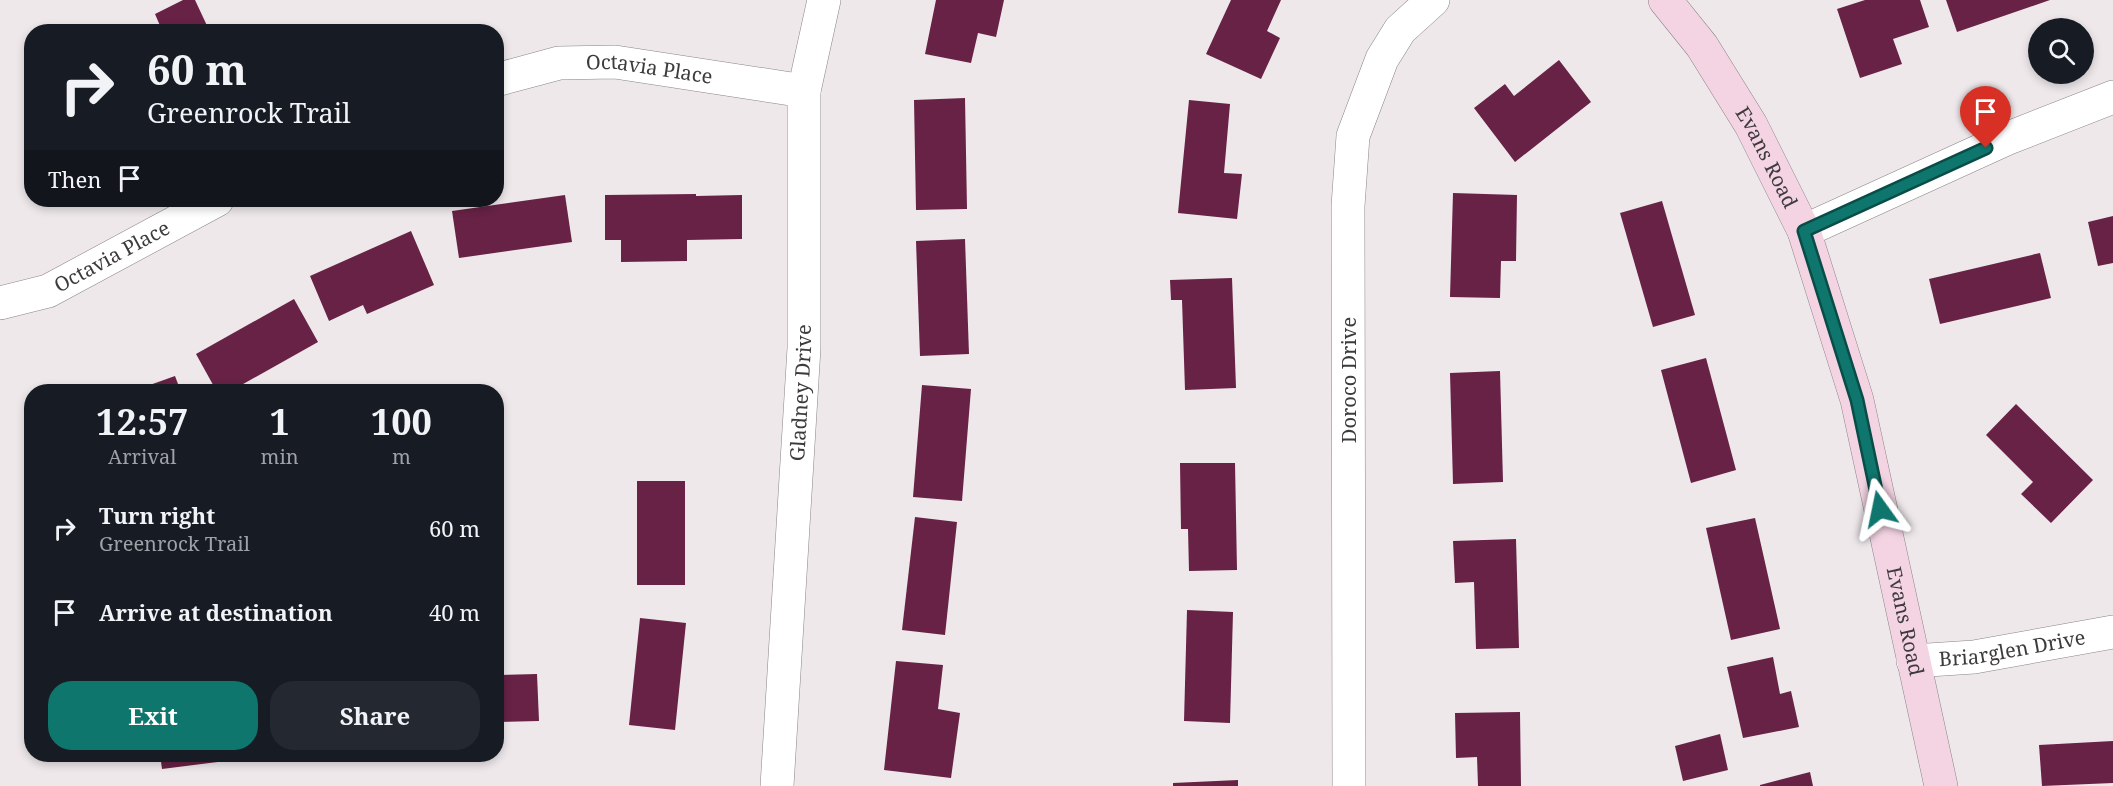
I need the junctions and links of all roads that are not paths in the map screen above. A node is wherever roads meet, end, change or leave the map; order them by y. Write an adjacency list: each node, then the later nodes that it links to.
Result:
1 (824, 0): 5 (street, Gladney Drive)
2 (1433, 0): 13 (street, Doroco Drive)
3 (1665, 0): 8 (street, Evans Road)
4 (504, 78): 5 (street, Octavia Place)
5 (804, 91): 12 (street, Gladney Drive)
6 (2113, 97): 8 (street)
7 (204, 207): 9 (street, Octavia Place)
8 (1804, 231): 11 (street, Evans Road)
9 (0, 303)
10 (2113, 632): 11 (street, Briarglen Drive)
11 (1913, 661): 14 (street, Evans Road)
12 (777, 786)
13 (1349, 786)
14 (1941, 786)

